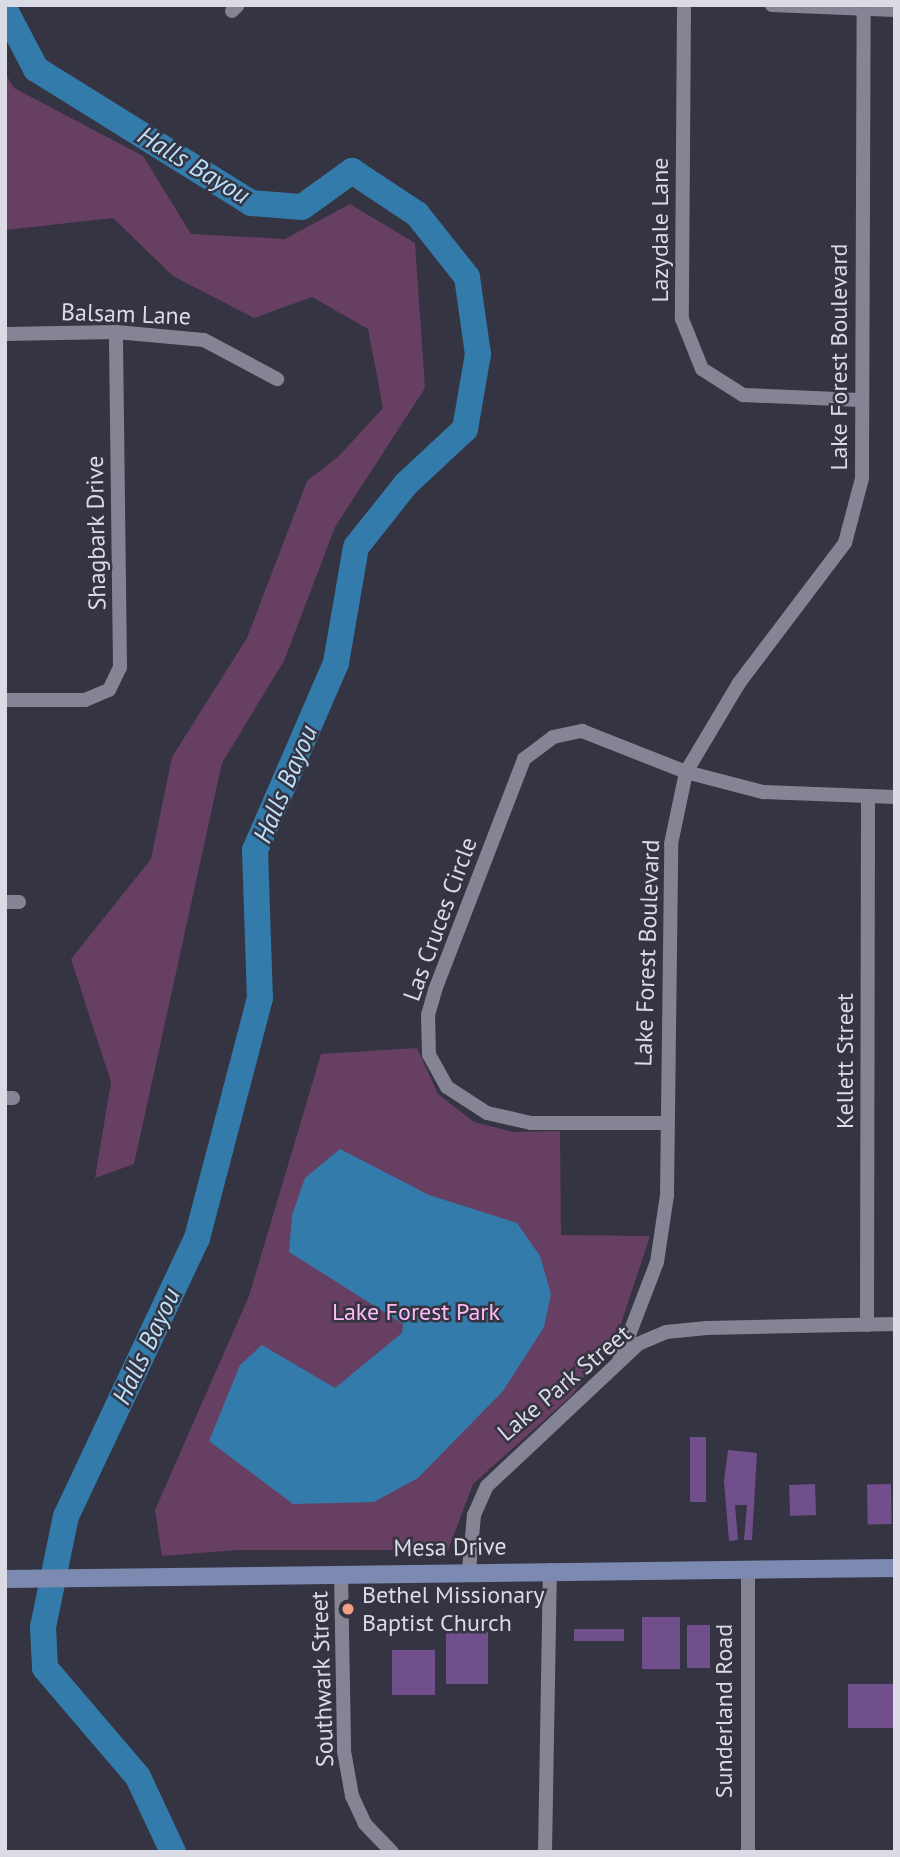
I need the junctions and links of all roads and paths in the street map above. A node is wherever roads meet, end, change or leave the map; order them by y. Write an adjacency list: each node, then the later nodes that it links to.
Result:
1 (684, 5): 8 (street, Lazydale Lane)
2 (772, 5): 3 (street)
3 (864, 8): 4 (street); 8 (street, Lake Forest Boulevard)
4 (895, 9)
5 (116, 332): 6 (street, Balsam Lane); 7 (street, Balsam Lane); 9 (street, Shagbark Drive)
6 (5, 334)
7 (277, 379)
8 (860, 400): 10 (street, Lake Forest Boulevard)
9 (5, 700)
10 (686, 772): 11 (street, Las Cruces Circle); 13 (street, Lake Forest Boulevard); 13 (street, Las Cruces Circle)
11 (868, 797): 12 (street, Las Cruces Circle); 15 (street, Kellett Street)
12 (895, 797)
13 (665, 1124): 16 (street, Lake Forest Boulevard)
14 (895, 1324): 15 (street, Lake Park Street)
15 (867, 1325): 16 (street, Lake Park Street)
16 (619, 1361): 19 (street, Lake Park Street)
17 (895, 1568): 18 (main road, Mesa Drive)
18 (748, 1569): 20 (main road, Mesa Drive); 25 (street, Sunderland Road)
19 (468, 1570): 20 (main road, Mesa Drive); 21 (main road, Mesa Drive)
20 (550, 1570): 24 (street)
21 (341, 1573): 22 (main road, Mesa Drive); 23 (street, Southwark Street)
22 (5, 1578)
23 (392, 1852)
24 (544, 1852)
25 (748, 1852)

